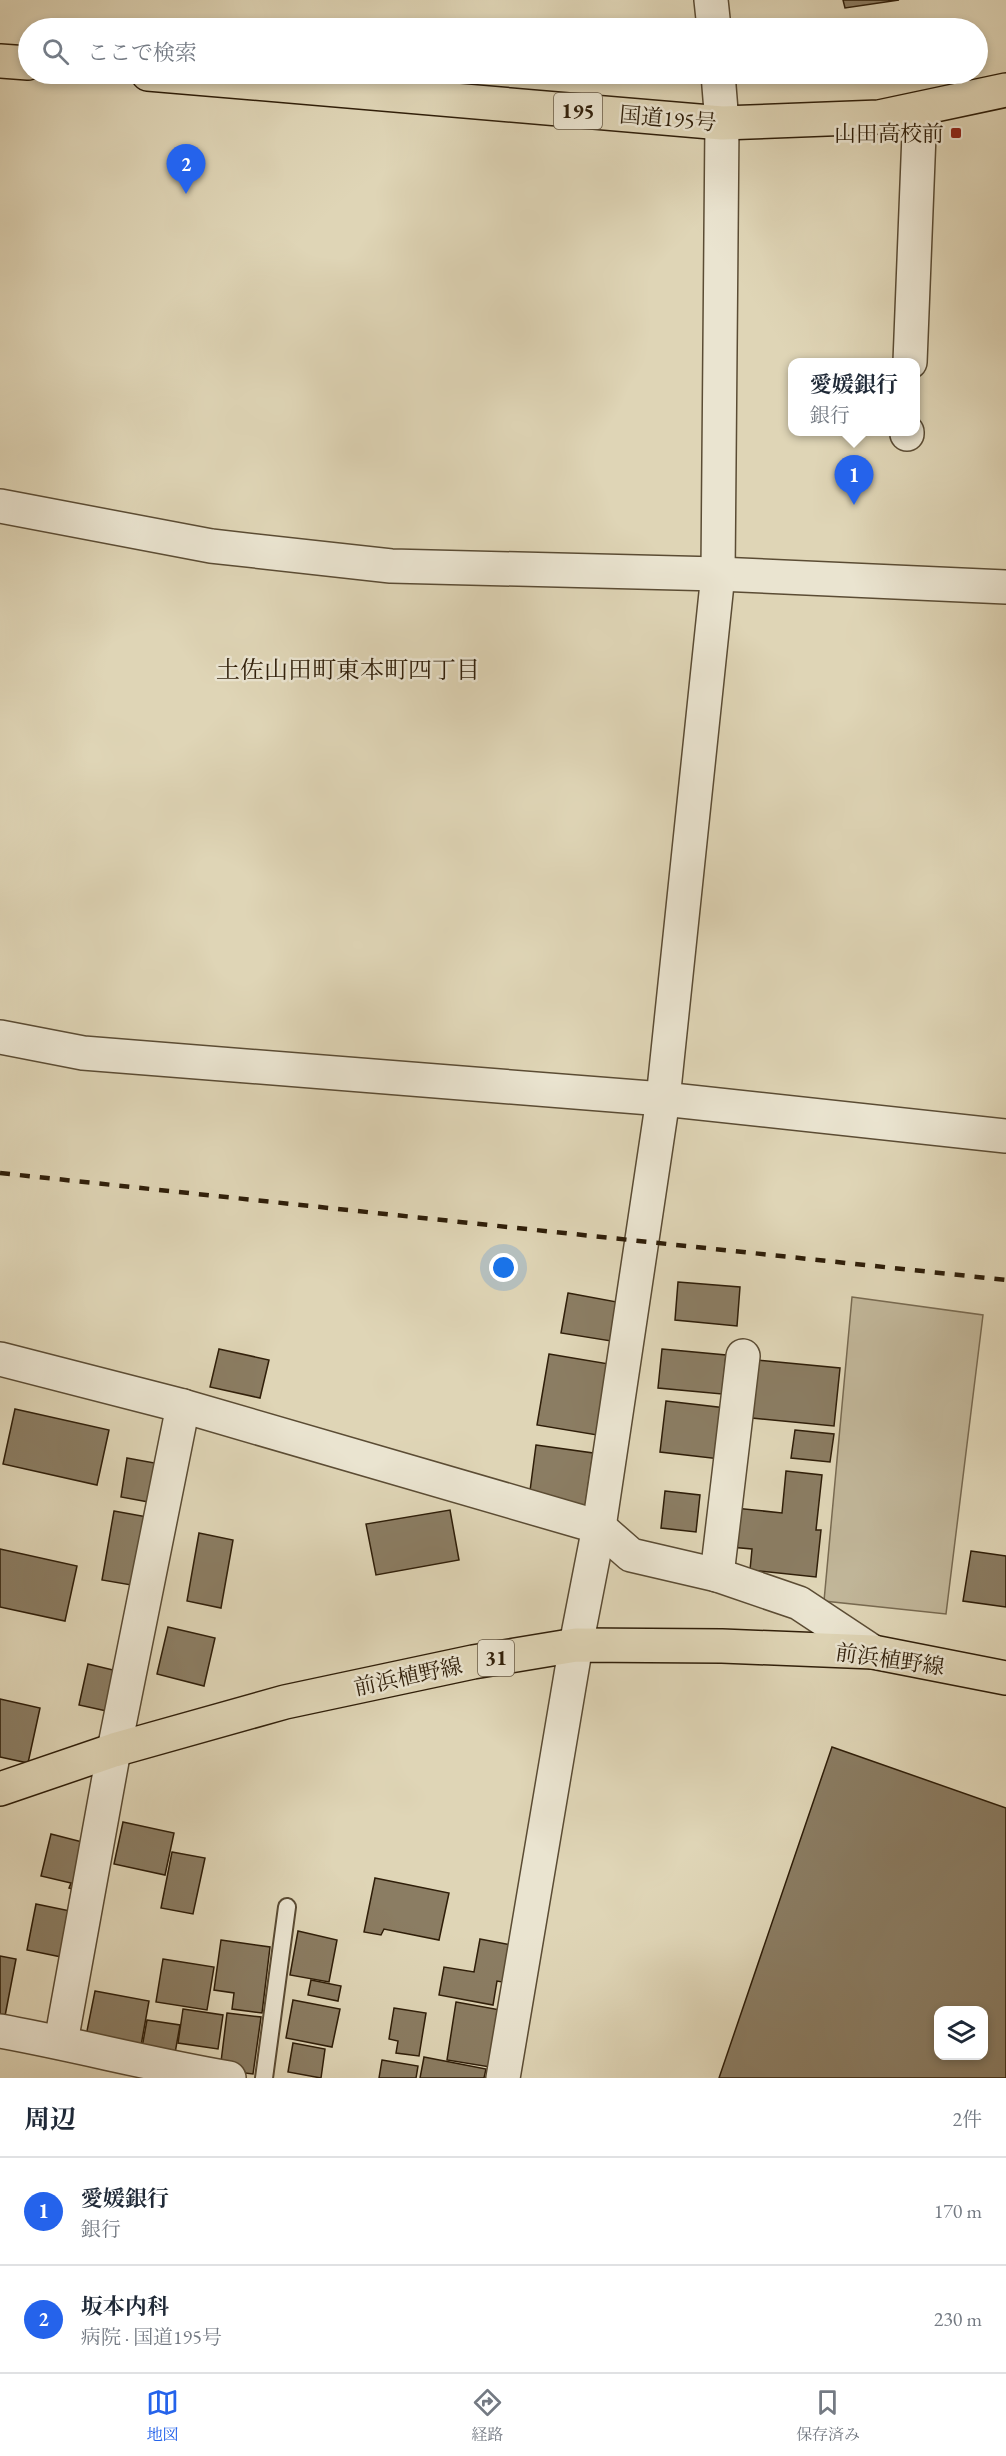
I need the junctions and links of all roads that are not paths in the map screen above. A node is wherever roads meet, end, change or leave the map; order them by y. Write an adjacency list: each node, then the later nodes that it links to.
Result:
1 (711, 0): 2 (street)
2 (713, 18)
3 (0, 61): 4 (main road)
4 (18, 62)
5 (265, 84): 9 (main road, 国道195号 / 195)
6 (719, 84): 9 (street)
7 (1006, 90): 8 (main road, 国道195号 / 195)
8 (920, 109): 9 (main road, 国道195号 / 195); 10 (street)
9 (722, 123): 12 (street)
10 (910, 358)
11 (0, 506): 12 (street)
12 (717, 574): 13 (street); 15 (street)
13 (1006, 587)
14 (0, 1036): 15 (street)
15 (663, 1099): 16 (street); 20 (street)
16 (1006, 1136)
17 (743, 1356): 21 (street)
18 (0, 1359): 19 (street)
19 (183, 1406): 20 (street); 25 (street)
20 (599, 1527): 21 (street); 22 (street)
21 (717, 1575): 23 (street)
22 (576, 1645): 23 (main road, 前浜植野線 / 31); 25 (main road, 前浜植野線 / 31); 33 (street)
23 (873, 1652): 24 (main road, 前浜植野線 / 31)
24 (1006, 1678)
25 (114, 1750): 26 (main road, 前浜植野線 / 31); 29 (street)
26 (0, 1789)
27 (287, 1907): 32 (lane)
28 (0, 2031): 29 (street)
29 (61, 2042): 30 (street)
30 (172, 2073): 31 (street)
31 (229, 2078)
32 (264, 2078)
33 (503, 2078)

